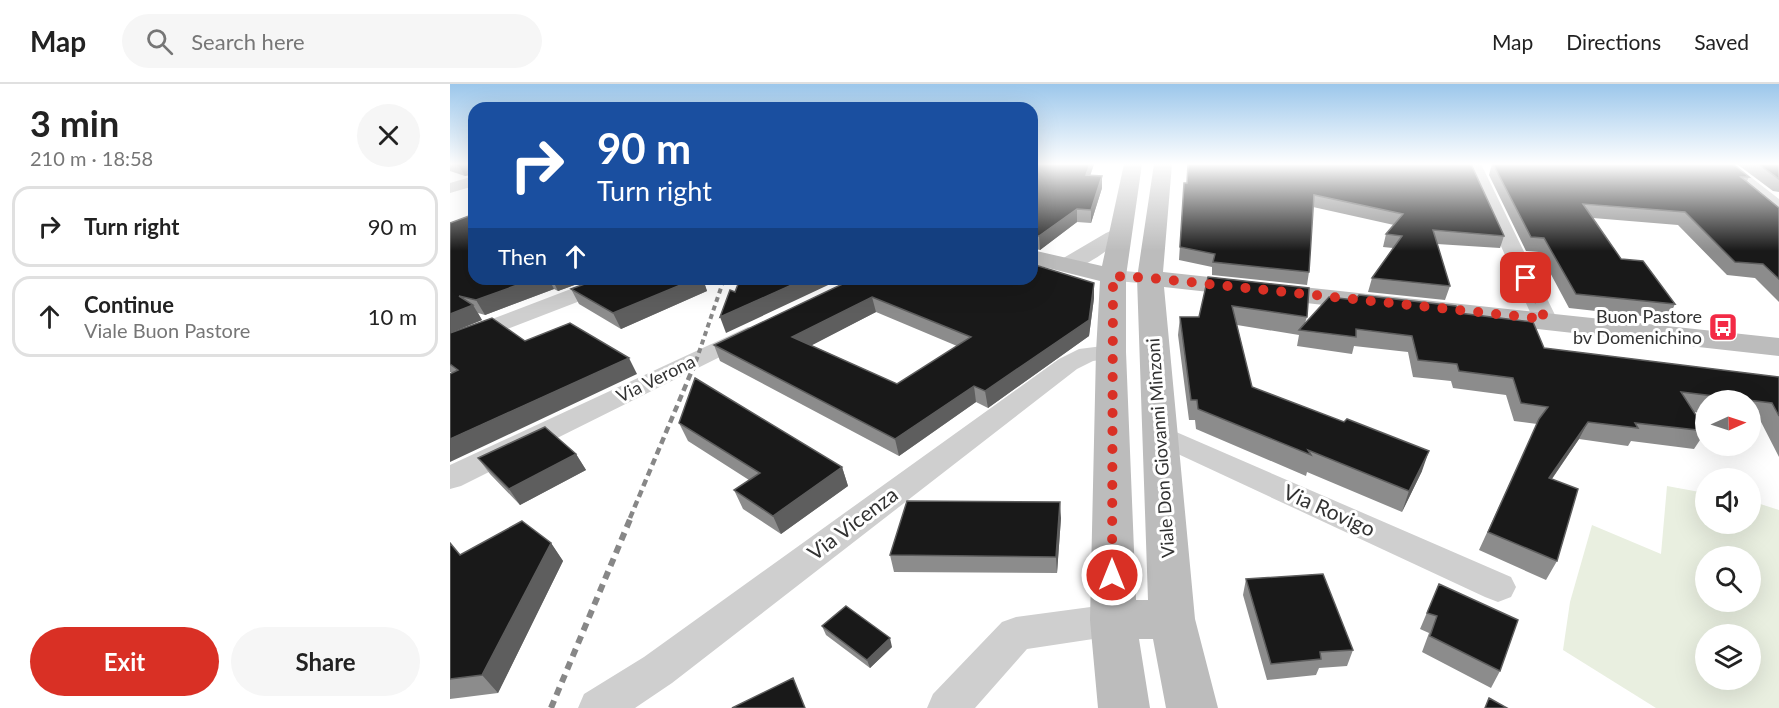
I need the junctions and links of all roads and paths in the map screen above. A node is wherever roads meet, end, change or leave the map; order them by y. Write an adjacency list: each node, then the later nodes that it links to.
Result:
1 (1128, 193): 6 (main road)
2 (1160, 193): 10 (main road, Viale Don Giovanni Minzoni)
3 (1487, 193): 12 (street)
4 (1761, 193): 5 (street)
5 (1779, 208)
6 (1120, 233): 8 (street); 9 (main road)
7 (1038, 258): 8 (main road)
8 (1067, 264): 9 (main road)
9 (1113, 276): 10 (street); 16 (main road)
10 (1150, 278): 12 (main road); 17 (main road, Viale Don Giovanni Minzoni)
11 (601, 285): 14 (street)
12 (1545, 319): 15 (main road)
13 (770, 324): 18 (street, Via Verona)
14 (450, 344)
15 (1779, 346)
16 (1111, 352): 21 (main road); 22 (street, Via Vicenza)
17 (1160, 434): 19 (street, Via Rovigo); 20 (main road, Viale Don Giovanni Minzoni)
18 (450, 478)
19 (1498, 587)
20 (1172, 619): 21 (main road); 25 (main road, Viale Don Giovanni Minzoni)
21 (1113, 620): 23 (street); 24 (main road)
22 (599, 708)
23 (948, 708)
24 (1124, 708)
25 (1192, 708)

